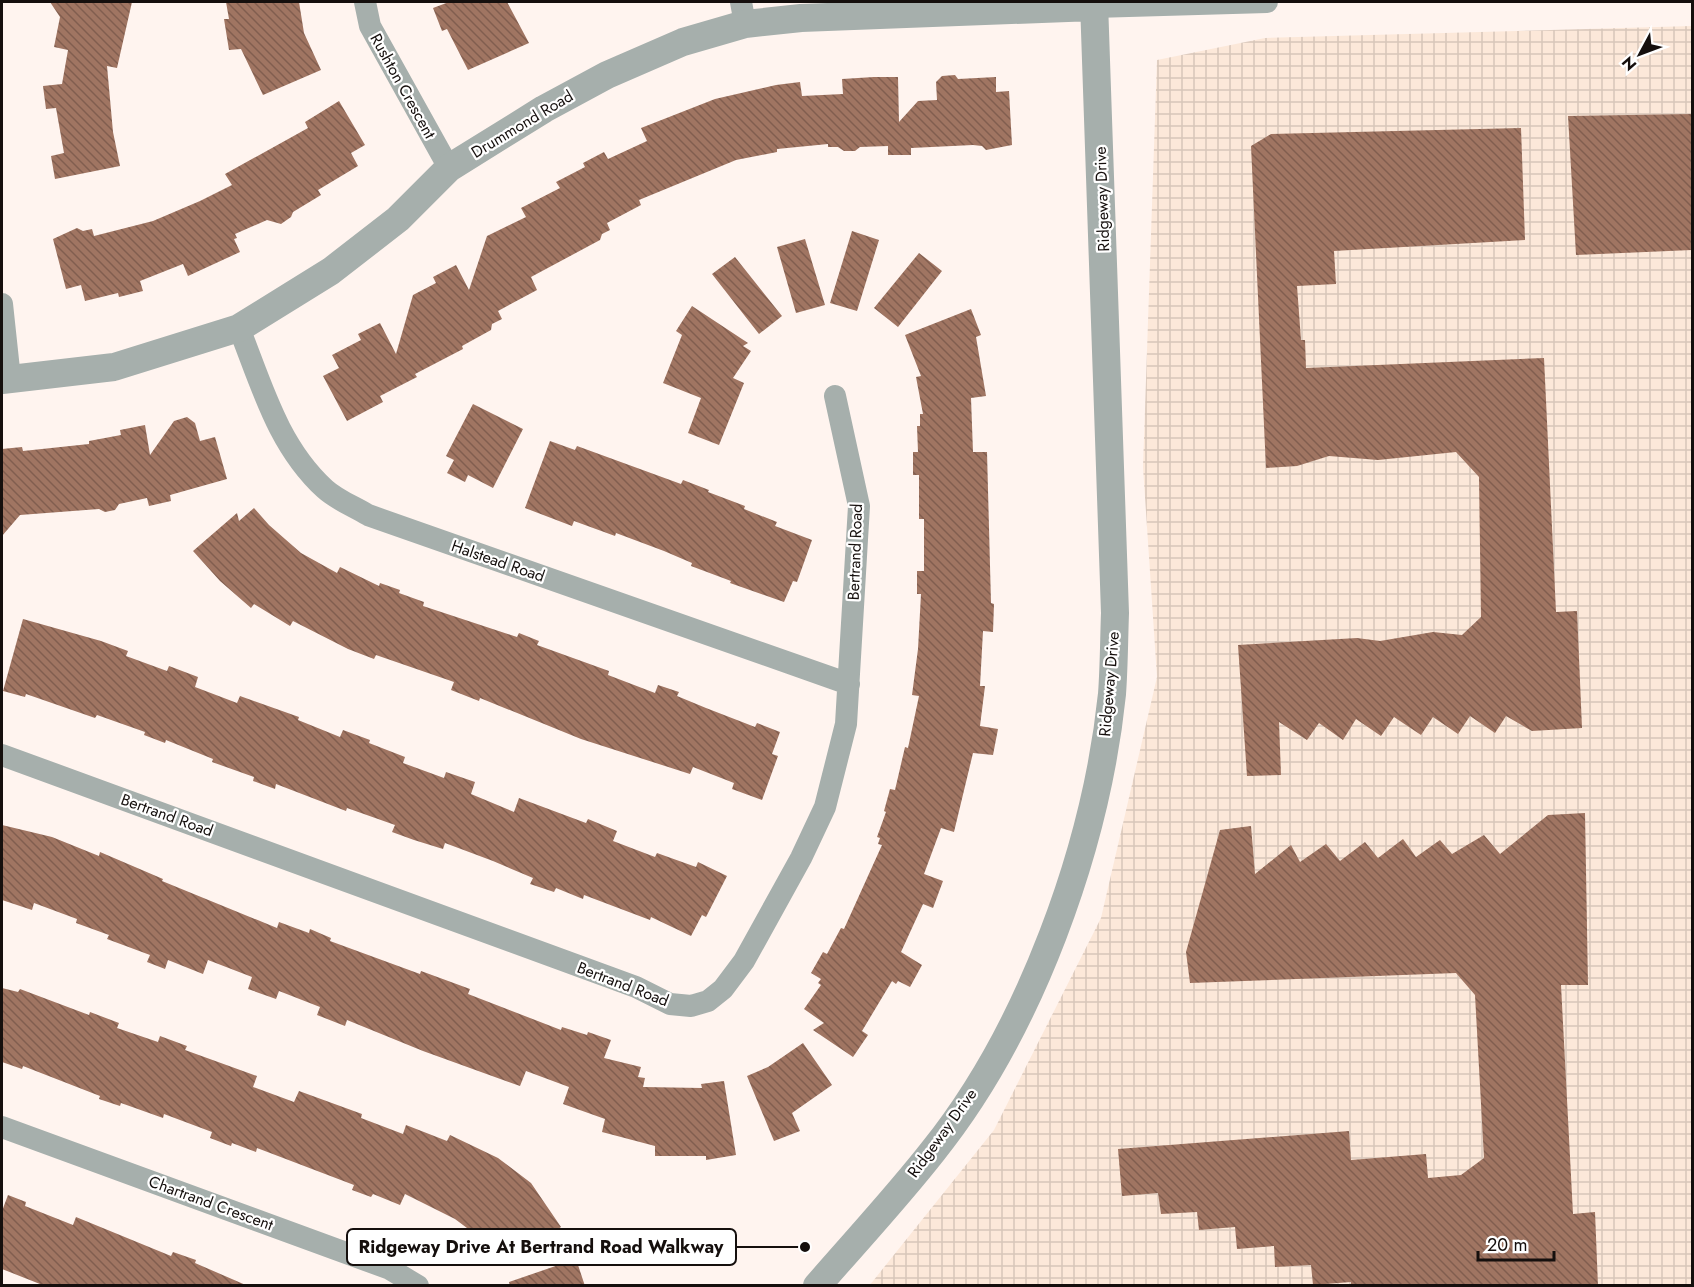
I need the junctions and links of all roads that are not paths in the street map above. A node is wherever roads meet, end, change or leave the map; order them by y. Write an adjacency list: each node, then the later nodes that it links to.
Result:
1 (365, 2): 5 (street, Rushton Crescent)
2 (1267, 2): 3 (street)
3 (1094, 4): 4 (street, Drummond Road); 14 (street, Ridgeway Drive)
4 (743, 13): 5 (street, Drummond Road)
5 (449, 168): 7 (street, Drummond Road)
6 (2, 304): 8 (street)
7 (239, 328): 8 (street, Drummond Road); 10 (street, Halstead Road)
8 (6, 380)
9 (835, 396): 10 (street, Bertrand Road)
10 (849, 684): 11 (street, Bertrand Road)
11 (2, 755)
12 (2, 1127): 13 (street, Chartrand Crescent)
13 (418, 1286)
14 (817, 1286)

